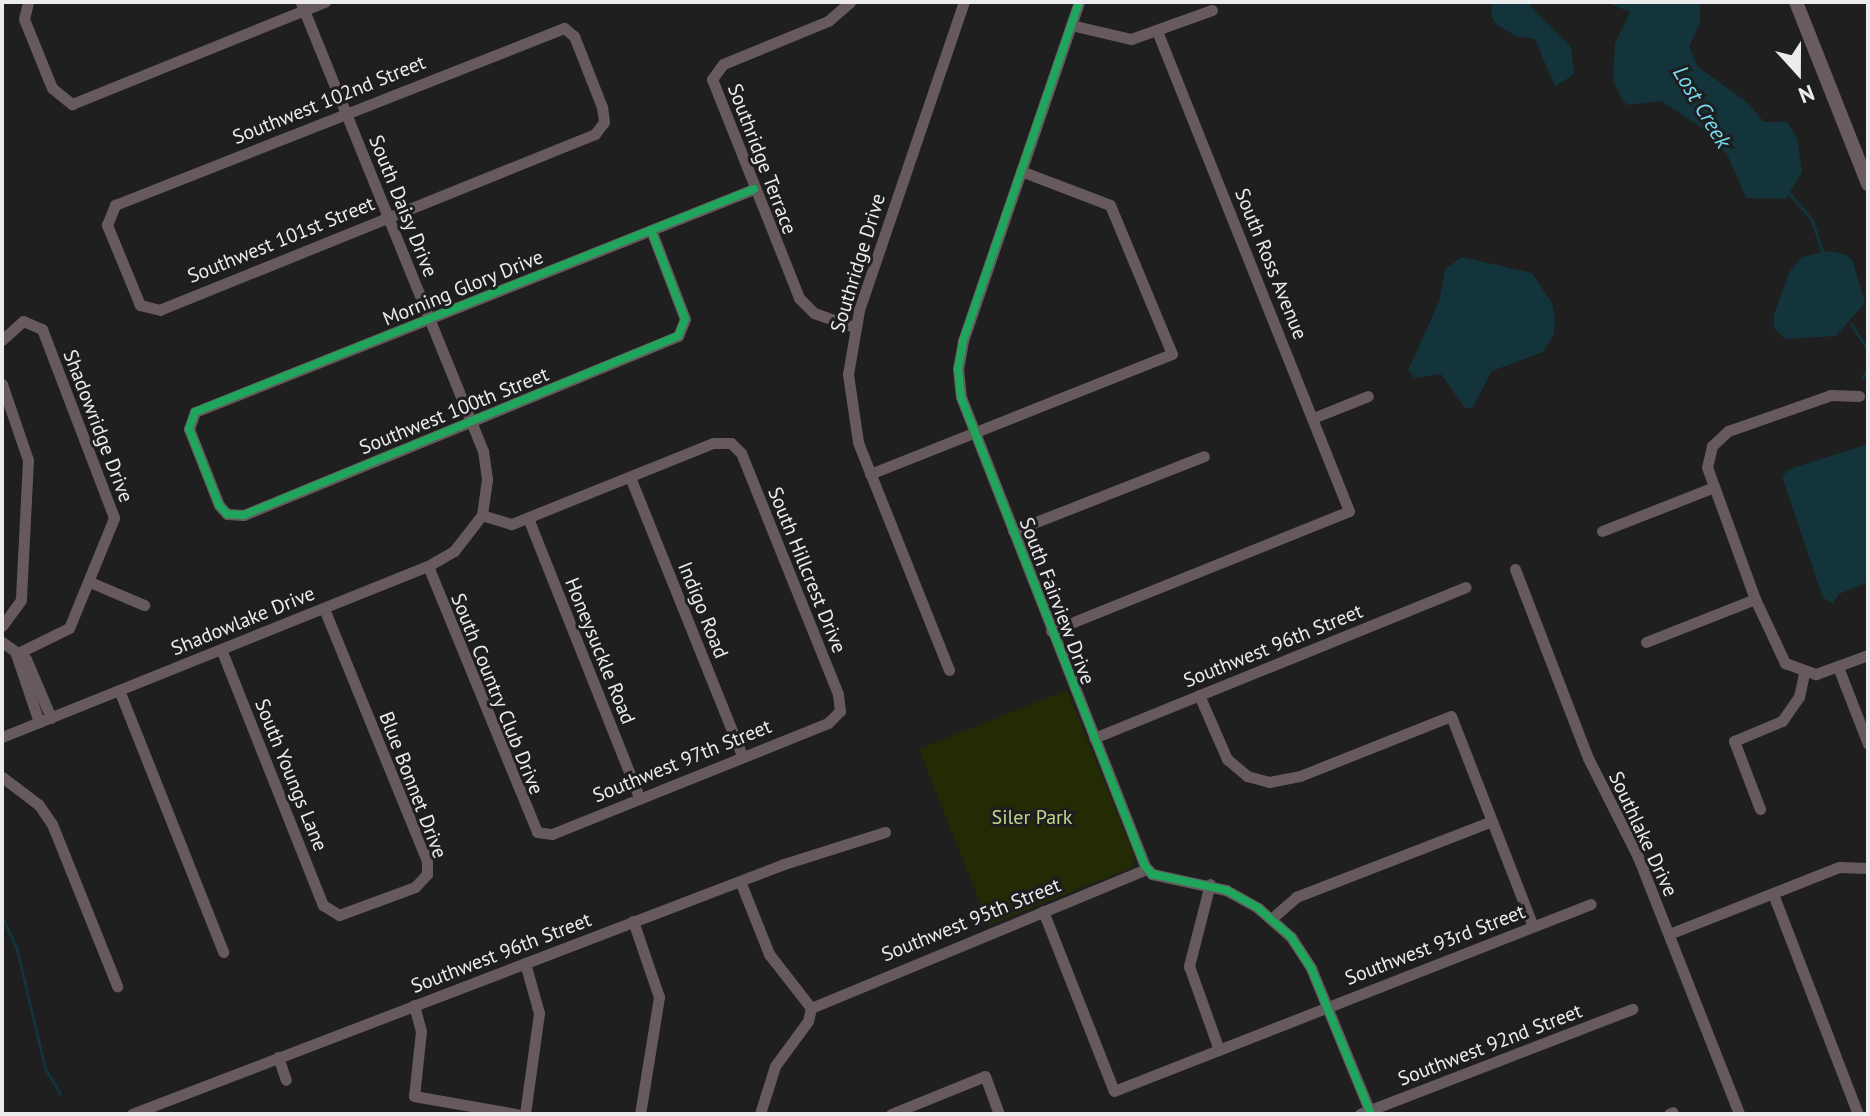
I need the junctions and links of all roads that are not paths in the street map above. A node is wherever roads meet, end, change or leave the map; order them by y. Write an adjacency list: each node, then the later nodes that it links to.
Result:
1 (325, 2): 7 (street)
2 (850, 2): 15 (street, Southridge Terrace)
3 (964, 2): 20 (street, Southridge Drive)
4 (1079, 2): 9 (street, South Fairview Drive)
5 (1796, 2): 14 (main road)
6 (27, 4): 7 (street)
7 (303, 6): 11 (street, South Daisy Drive)
8 (1212, 10): 10 (street)
9 (1071, 25): 10 (street); 13 (street, South Fairview Drive)
10 (1157, 31): 25 (street, South Ross Avenue)
11 (346, 112): 12 (street, Southwest 102nd Street); 16 (street, South Daisy Drive); 18 (street, Southwest 102nd Street)
12 (604, 122): 16 (street, Southwest 101st Street)
13 (1021, 171): 27 (street, South Fairview Drive); 27 (street)
14 (1868, 184)
15 (754, 189): 17 (street, Morning Glory Drive); 20 (street, Southridge Terrace)
16 (388, 216): 18 (street, Southwest 101st Street); 19 (street, South Daisy Drive)
17 (651, 230): 19 (street, Morning Glory Drive); 26 (street, Southwest 100th Street)
18 (145, 309)
19 (430, 319): 26 (street, South Daisy Drive); 32 (street, Morning Glory Drive)
20 (854, 327): 29 (street, Southridge Drive)
21 (2, 340): 39 (street, Shadowridge Drive)
22 (2, 384): 44 (street)
23 (1368, 396): 25 (street)
24 (1859, 396): 31 (street)
25 (1313, 418): 45 (street, South Ross Avenue)
26 (471, 422): 32 (street, Southwest 100th Street); 33 (street, South Daisy Drive)
27 (973, 432): 29 (street); 35 (street, South Fairview Drive)
28 (1204, 456): 35 (street)
29 (870, 474): 52 (street, Southridge Drive)
30 (630, 477): 34 (street); 56 (street, South Hillcrest Drive); 61 (street, Indigo Road)
31 (1712, 488): 36 (street); 41 (street)
32 (231, 515)
33 (482, 515): 34 (street); 37 (street, Shadowlake Drive)
34 (528, 518): 63 (street, Honeysuckle Road)
35 (1013, 531): 45 (street, South Fairview Drive)
36 (1602, 531)
37 (428, 566): 43 (street, Shadowlake Drive); 66 (street, South Country Club Drive)
38 (1515, 569): 79 (street, Southlake Drive)
39 (90, 582): 42 (street); 49 (street, Shadowridge Drive)
40 (1465, 587): 55 (street, Southwest 96th Street)
41 (1755, 599): 47 (street); 53 (street)
42 (144, 605)
43 (324, 608): 48 (street, Shadowlake Drive); 75 (street, Blue Bonnet Drive)
44 (2, 626)
45 (1051, 631): 59 (street, South Fairview Drive)
46 (2, 642): 49 (street)
47 (1646, 642)
48 (221, 649): 54 (street, Shadowlake Drive); 75 (street, South Youngs Lane)
49 (16, 654): 57 (street)
50 (1868, 655): 51 (street)
51 (1838, 667): 53 (street); 60 (street)
52 (949, 670)
53 (1804, 673): 64 (street)
54 (119, 690): 57 (street, Shadowlake Drive); 80 (street)
55 (1199, 695): 59 (street, Southwest 96th Street); 65 (street)
56 (838, 714): 61 (street, Southwest 97th Street)
57 (45, 720): 58 (street, Shadowlake Drive)
58 (2, 737)
59 (1094, 738): 69 (street, South Fairview Drive)
60 (1868, 744)
61 (742, 756): 63 (street, Southwest 97th Street)
62 (3, 776): 82 (street)
63 (639, 797): 66 (street, Southwest 97th Street)
64 (1760, 809)
65 (1492, 821): 76 (street); 78 (street)
66 (537, 832)
67 (885, 832): 70 (street, Southwest 96th Street)
68 (1868, 868): 72 (street)
69 (1147, 869): 71 (street); 74 (street, Southwest 95th Street)
70 (740, 881): 77 (street, Southwest 96th Street); 85 (street)
71 (1210, 884): 76 (street); 87 (street)
72 (1773, 894): 79 (street); 99 (street)
73 (1591, 904): 78 (street, Southwest 93rd Street)
74 (1043, 911): 85 (street, Southwest 95th Street); 87 (street, Southwest 93rd Street)
75 (330, 912)
76 (1271, 919): 84 (street)
77 (633, 921): 81 (street, Southwest 96th Street); 94 (street)
78 (1533, 926): 84 (street, Southwest 93rd Street)
79 (1669, 934): 98 (street, Southlake Drive)
80 (223, 952)
81 (525, 963): 83 (street, Southwest 96th Street); 93 (street)
82 (117, 986)
83 (414, 1005): 88 (street, Southwest 96th Street); 92 (street)
84 (1327, 1007): 87 (street, Southwest 93rd Street); 90 (street)
85 (811, 1008): 95 (street)
86 (1632, 1009): 90 (street, Southwest 92nd Street)
87 (1219, 1050)
88 (278, 1057): 89 (street); 91 (street, Southwest 96th Street)
89 (286, 1080)
90 (1367, 1113)
91 (132, 1114)
92 (516, 1114)
93 (525, 1114)
94 (640, 1114)
95 (760, 1114)
96 (891, 1114): 97 (street)
97 (999, 1114)
98 (1739, 1114)
99 (1858, 1114)

